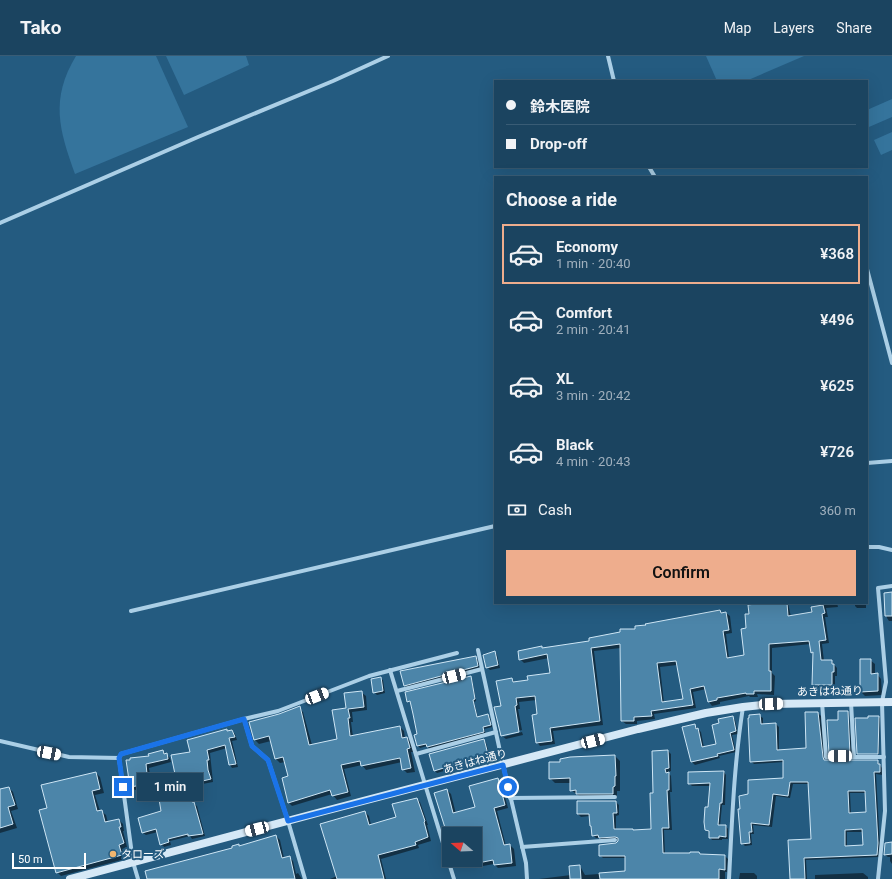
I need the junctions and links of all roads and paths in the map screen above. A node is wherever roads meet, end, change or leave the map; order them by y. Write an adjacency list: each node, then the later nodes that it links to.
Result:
1 (388, 56): 4 (street)
2 (608, 56): 3 (street)
3 (614, 80)
4 (0, 223)
5 (868, 273): 6 (street)
6 (892, 363)
7 (892, 461): 8 (street)
8 (868, 462)
9 (494, 526): 13 (street)
10 (868, 547): 11 (street)
11 (892, 550)
12 (892, 586): 21 (street)
13 (131, 611)
14 (478, 650): 16 (street)
15 (457, 653): 17 (street)
16 (482, 669): 18 (street); 25 (street)
17 (390, 670): 18 (street); 24 (street)
18 (397, 691): 27 (street)
19 (822, 702): 20 (street, あきはね通り); 23 (street, あきはね通り); 28 (street)
20 (851, 702): 21 (street, あきはね通り); 28 (street)
21 (882, 702): 22 (street, あきはね通り); 29 (street)
22 (892, 702)
23 (743, 707): 31 (street, あきはね通り); 44 (street)
24 (244, 719): 30 (street); 35 (street)
25 (496, 732): 27 (street); 31 (street)
26 (0, 742): 30 (street)
27 (416, 754): 32 (street)
28 (854, 757): 29 (street)
29 (884, 757): 45 (street)
30 (119, 758): 38 (street)
31 (503, 765): 32 (street, あきはね通り); 34 (street)
32 (426, 785): 35 (street, あきはね通り); 42 (street)
33 (616, 797): 34 (street)
34 (510, 798): 37 (street)
35 (288, 821): 38 (street, あきはね通り); 41 (street)
36 (615, 840): 37 (street)
37 (522, 847): 43 (street)
38 (133, 862): 39 (street, あきはね通り); 40 (street)
39 (70, 879)
40 (138, 879)
41 (305, 879)
42 (454, 879)
43 (527, 879)
44 (729, 879)
45 (878, 879)

